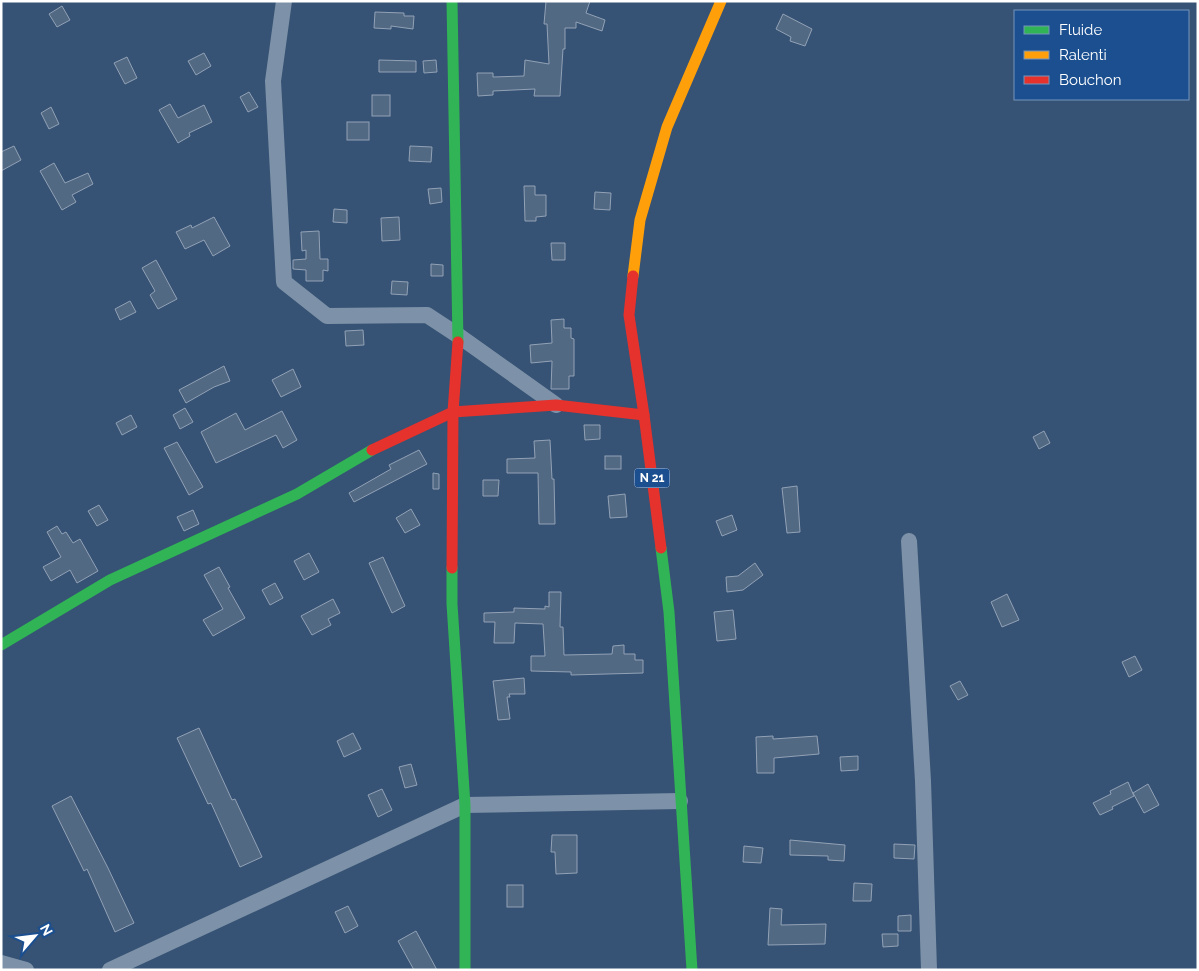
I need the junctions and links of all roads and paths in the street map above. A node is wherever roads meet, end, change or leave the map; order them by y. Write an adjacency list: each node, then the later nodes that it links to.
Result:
1 (284, 1): 4 (street)
2 (452, 1): 4 (street)
3 (721, 1): 7 (street, N 21)
4 (459, 336): 5 (street); 6 (street)
5 (556, 405): 6 (street); 7 (street)
6 (453, 412): 9 (street); 11 (street)
7 (644, 416): 10 (street, N 21)
8 (908, 541): 17 (street)
9 (1, 645)
10 (680, 801): 11 (street); 16 (street, N 21)
11 (465, 805): 13 (street); 15 (street)
12 (1, 962): 14 (street)
13 (121, 968)
14 (26, 970)
15 (465, 970)
16 (692, 970)
17 (930, 970)

